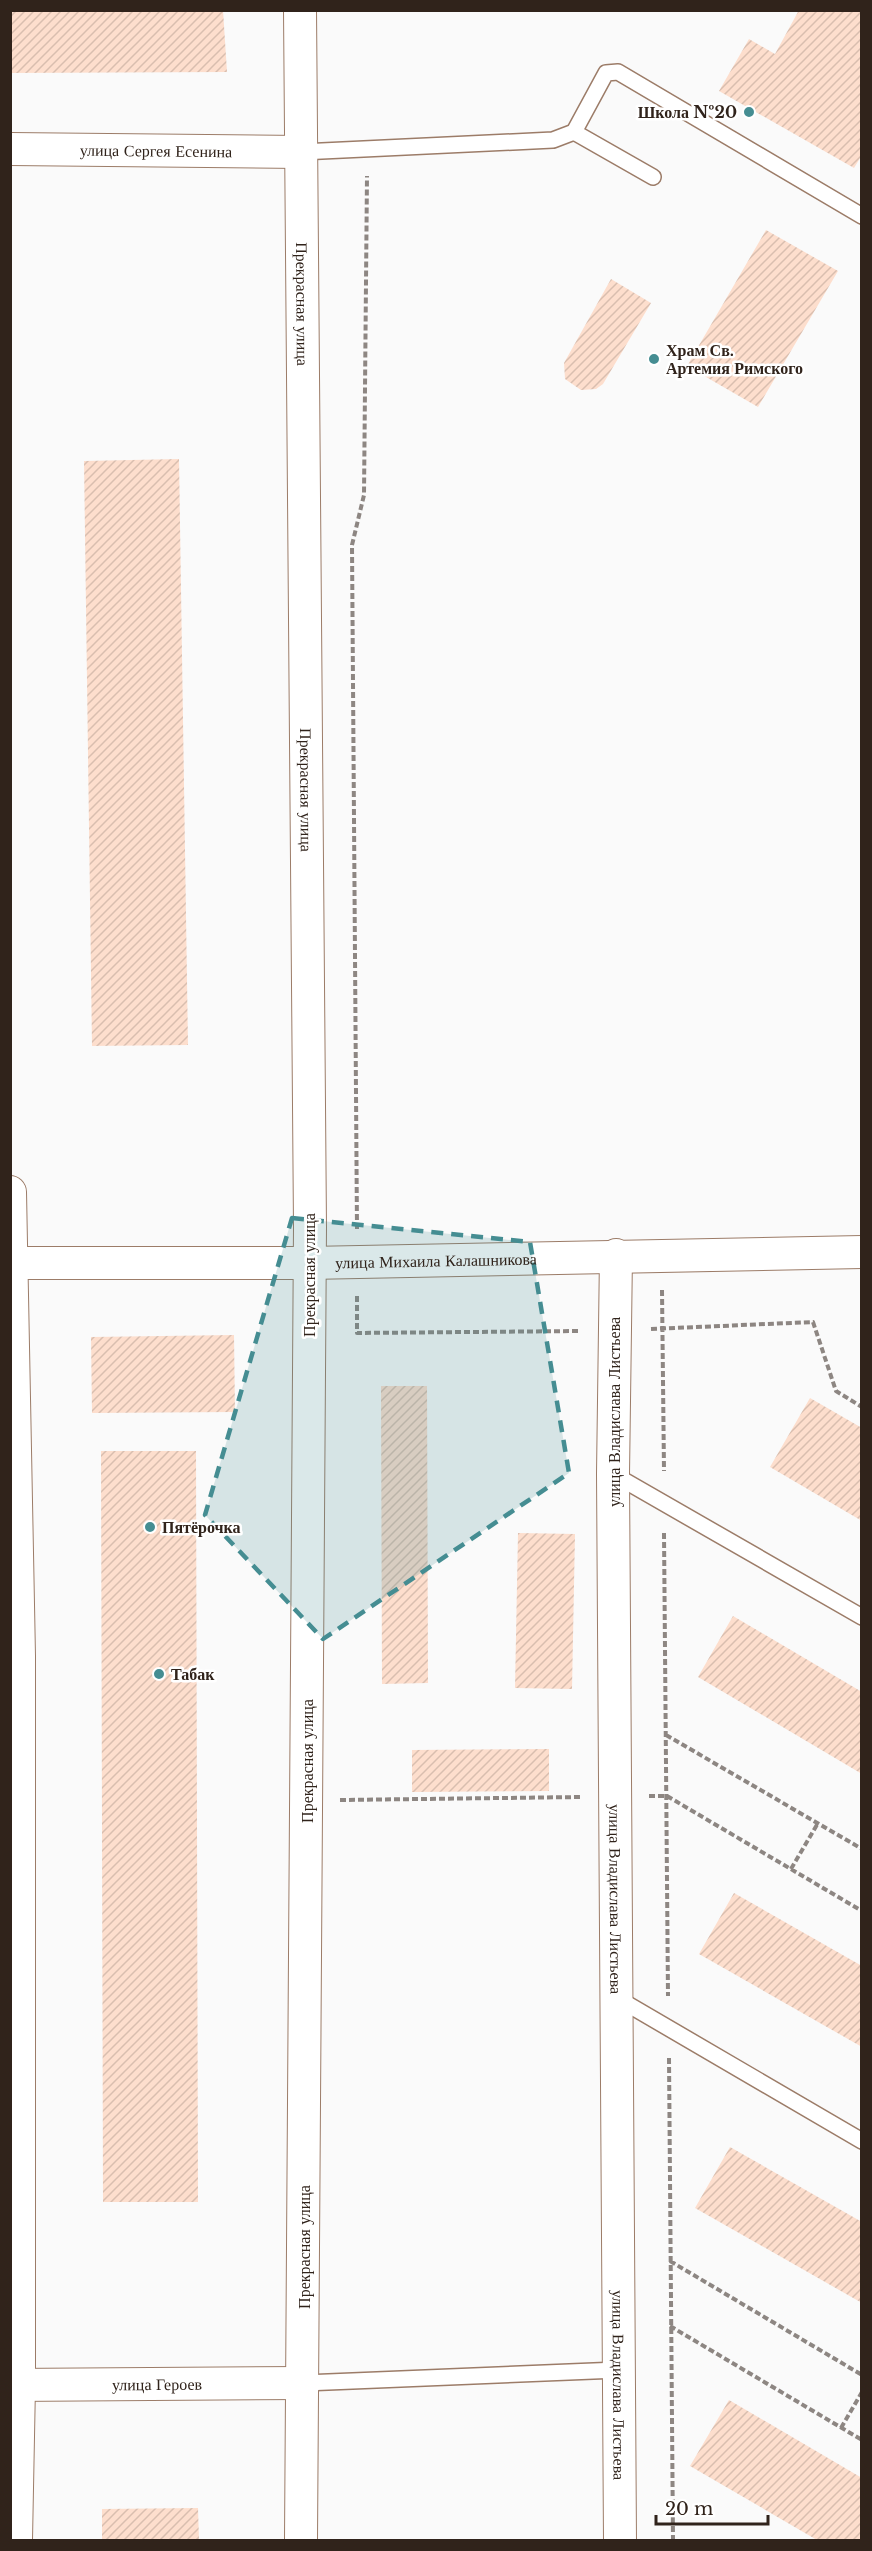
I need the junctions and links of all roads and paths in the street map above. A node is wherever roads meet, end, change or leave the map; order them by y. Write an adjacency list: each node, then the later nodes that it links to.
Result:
1 (300, 10): 5 (street, Прекрасная улица)
2 (574, 132): 3 (lane); 6 (lane); 7 (lane)
3 (367, 148): 5 (lane); 9 (path)
4 (10, 149): 5 (street, улица Сергея Есенина)
5 (301, 152): 11 (street, Прекрасная улица)
6 (653, 177)
7 (861, 216)
8 (10, 1192): 16 (street)
9 (357, 1226): 10 (path); 11 (path); 15 (path)
10 (369, 1226)
11 (310, 1227): 17 (street, Прекрасная улица)
12 (861, 1252): 13 (street, улица Михаила Калашникова)
13 (662, 1254): 14 (street, улица Михаила Калашникова); 18 (path)
14 (616, 1255): 15 (street, улица Михаила Калашникова); 19 (street, улица Владислава Листьева)
15 (357, 1262): 17 (street, улица Михаила Калашникова); 19 (path)
16 (12, 1263): 17 (street, улица Михаила Калашникова); 24 (street)
17 (309, 1263): 37 (street, Прекрасная улица)
18 (663, 1329): 19 (path); 20 (path); 22 (path)
19 (615, 1331): 21 (street, улица Владислава Листьева)
20 (861, 1407)
21 (613, 1474): 22 (lane); 29 (street, улица Владислава Листьева)
22 (664, 1503): 23 (lane); 25 (path)
23 (861, 1617)
24 (15, 1657): 30 (street)
25 (666, 1735): 26 (path); 31 (path)
26 (818, 1823): 27 (path); 28 (path)
27 (861, 1849)
28 (791, 1869)
29 (617, 1998): 31 (lane); 35 (street, улица Владислава Листьева)
30 (14, 2021): 38 (street)
31 (669, 2028): 32 (lane); 33 (path)
32 (861, 2141)
33 (670, 2261): 34 (path); 36 (path)
34 (670, 2326): 40 (path); 45 (path)
35 (618, 2370): 37 (lane); 42 (street, улица Владислава Листьева)
36 (861, 2375)
37 (304, 2383): 38 (street, улица Героев); 44 (street, Прекрасная улица)
38 (15, 2385): 43 (street)
39 (861, 2392): 40 (path)
40 (841, 2428): 41 (path)
41 (861, 2440)
42 (625, 2538)
43 (16, 2541)
44 (301, 2541)
45 (673, 2541)

